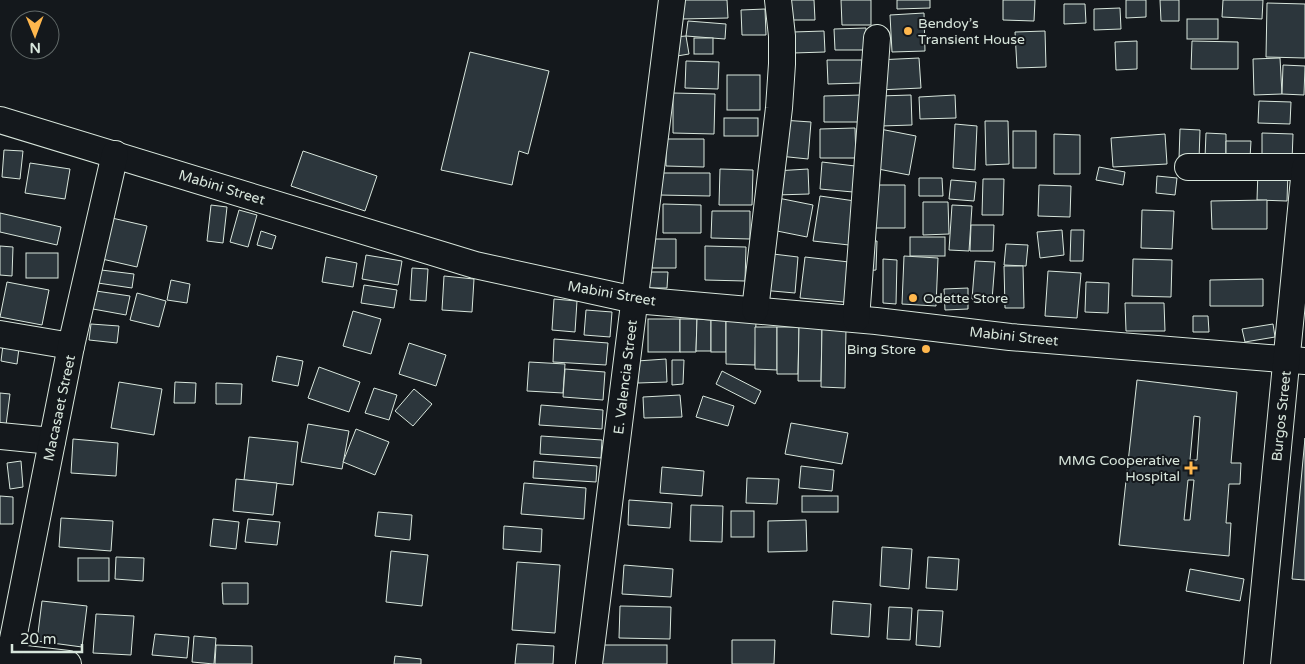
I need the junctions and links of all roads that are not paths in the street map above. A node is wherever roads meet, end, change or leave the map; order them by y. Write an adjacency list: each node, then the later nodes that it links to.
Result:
1 (672, 0): 8 (street, E. Valencia Street)
2 (778, 0): 9 (street)
3 (877, 38): 10 (street)
4 (0, 120): 5 (street, Mabini Street)
5 (115, 154): 8 (street, Mabini Street); 12 (street, Macasaet Street)
6 (1188, 167): 7 (street)
7 (1305, 168): 13 (street, Burgos Street)
8 (635, 300): 9 (street, Mabini Street); 18 (street, E. Valencia Street)
9 (755, 310): 10 (street, Mabini Street)
10 (856, 319): 13 (street, Mabini Street)
11 (0, 334): 12 (street)
12 (72, 346): 15 (street, Macasaet Street)
13 (1296, 361): 19 (street, Burgos Street)
14 (0, 436): 15 (street)
15 (52, 441): 16 (street, Macasaet Street)
16 (6, 659): 17 (street)
17 (68, 664)
18 (589, 664)
19 (1257, 664)

